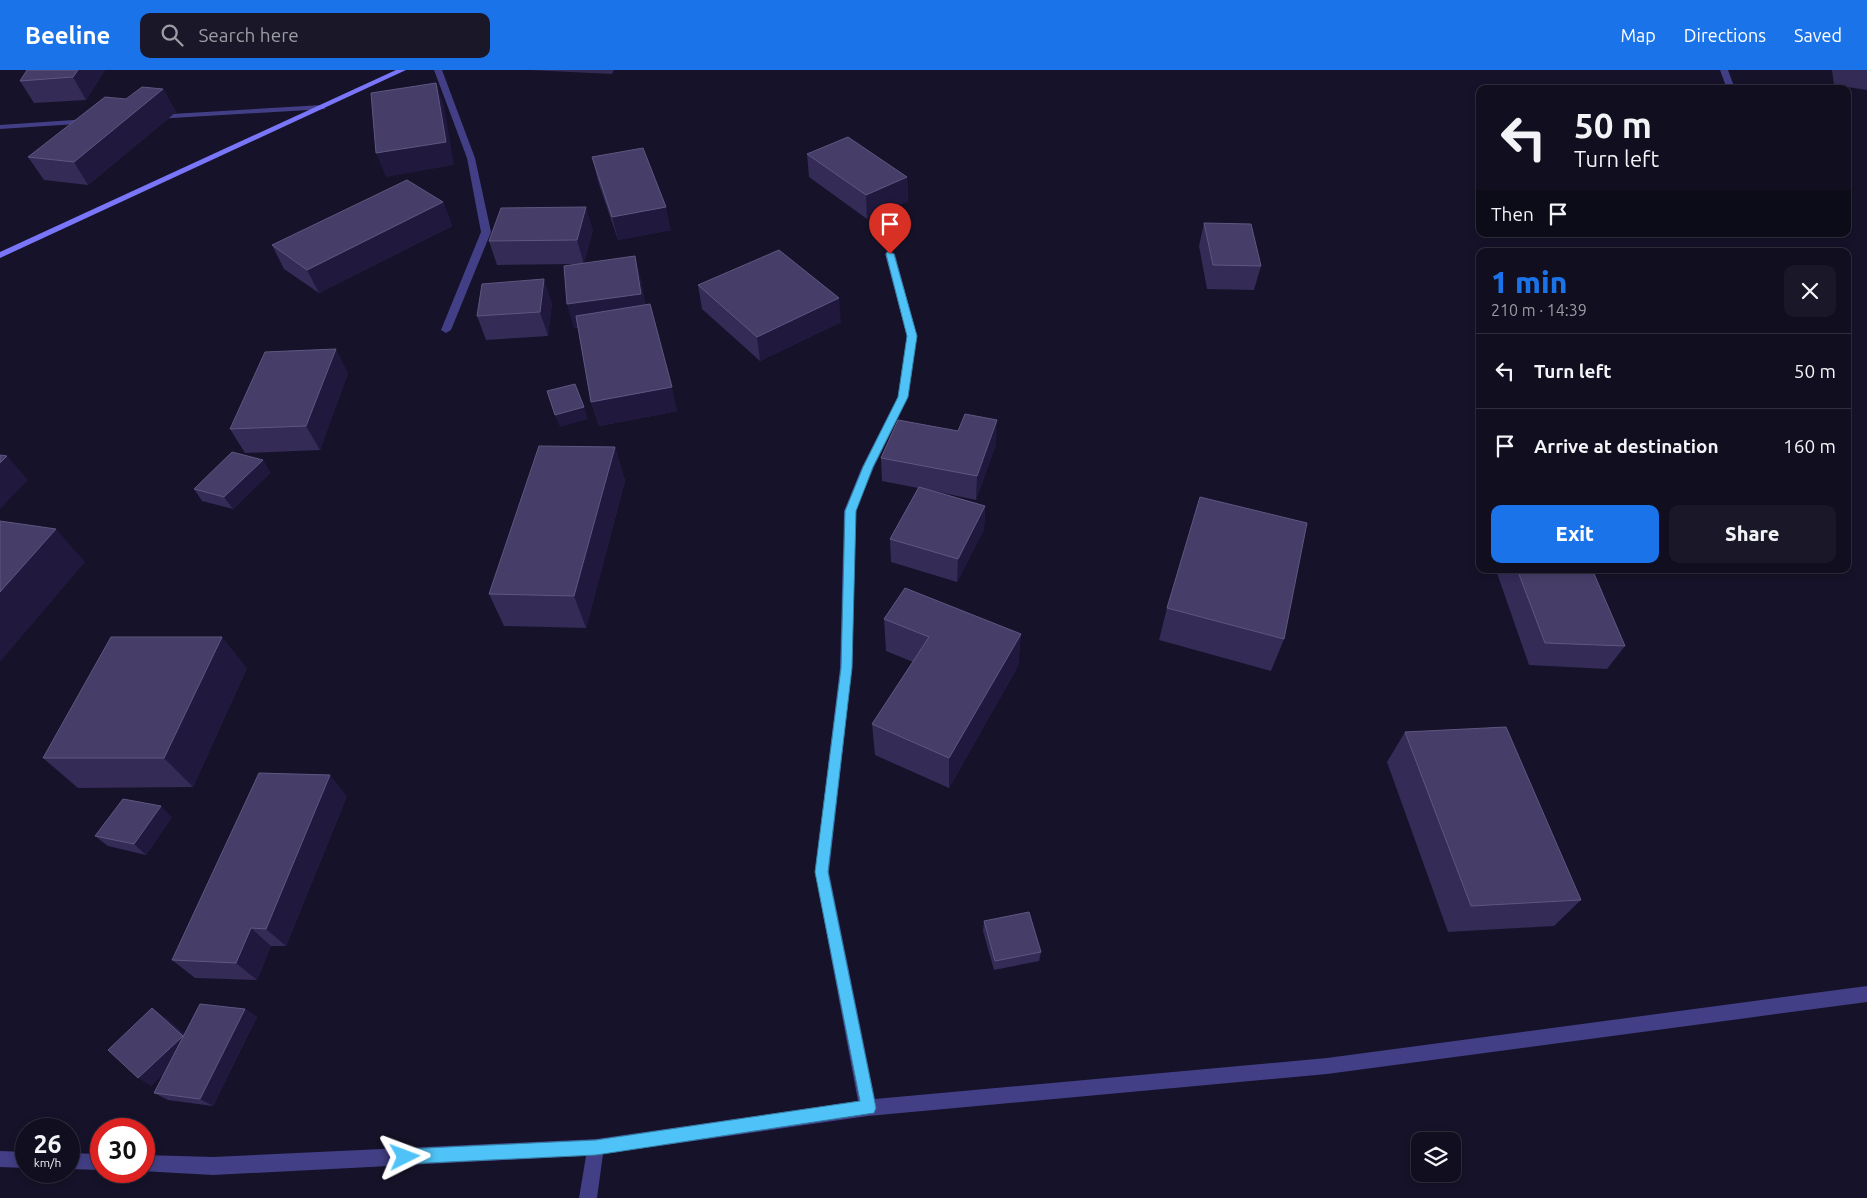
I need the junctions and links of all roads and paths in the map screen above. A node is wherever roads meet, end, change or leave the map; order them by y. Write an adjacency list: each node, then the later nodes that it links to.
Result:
1 (402, 70): 5 (main road)
2 (438, 70): 11 (street)
3 (1724, 70): 4 (street)
4 (1730, 85)
5 (322, 107): 6 (street); 10 (main road)
6 (146, 118)
7 (98, 121): 8 (street)
8 (0, 127)
9 (890, 254): 13 (street)
10 (0, 255)
11 (446, 330)
12 (1867, 994): 13 (street)
13 (868, 1108): 14 (street)
14 (596, 1147): 17 (street); 18 (street)
15 (0, 1159): 16 (street)
16 (15, 1160)
17 (155, 1164)
18 (588, 1198)

